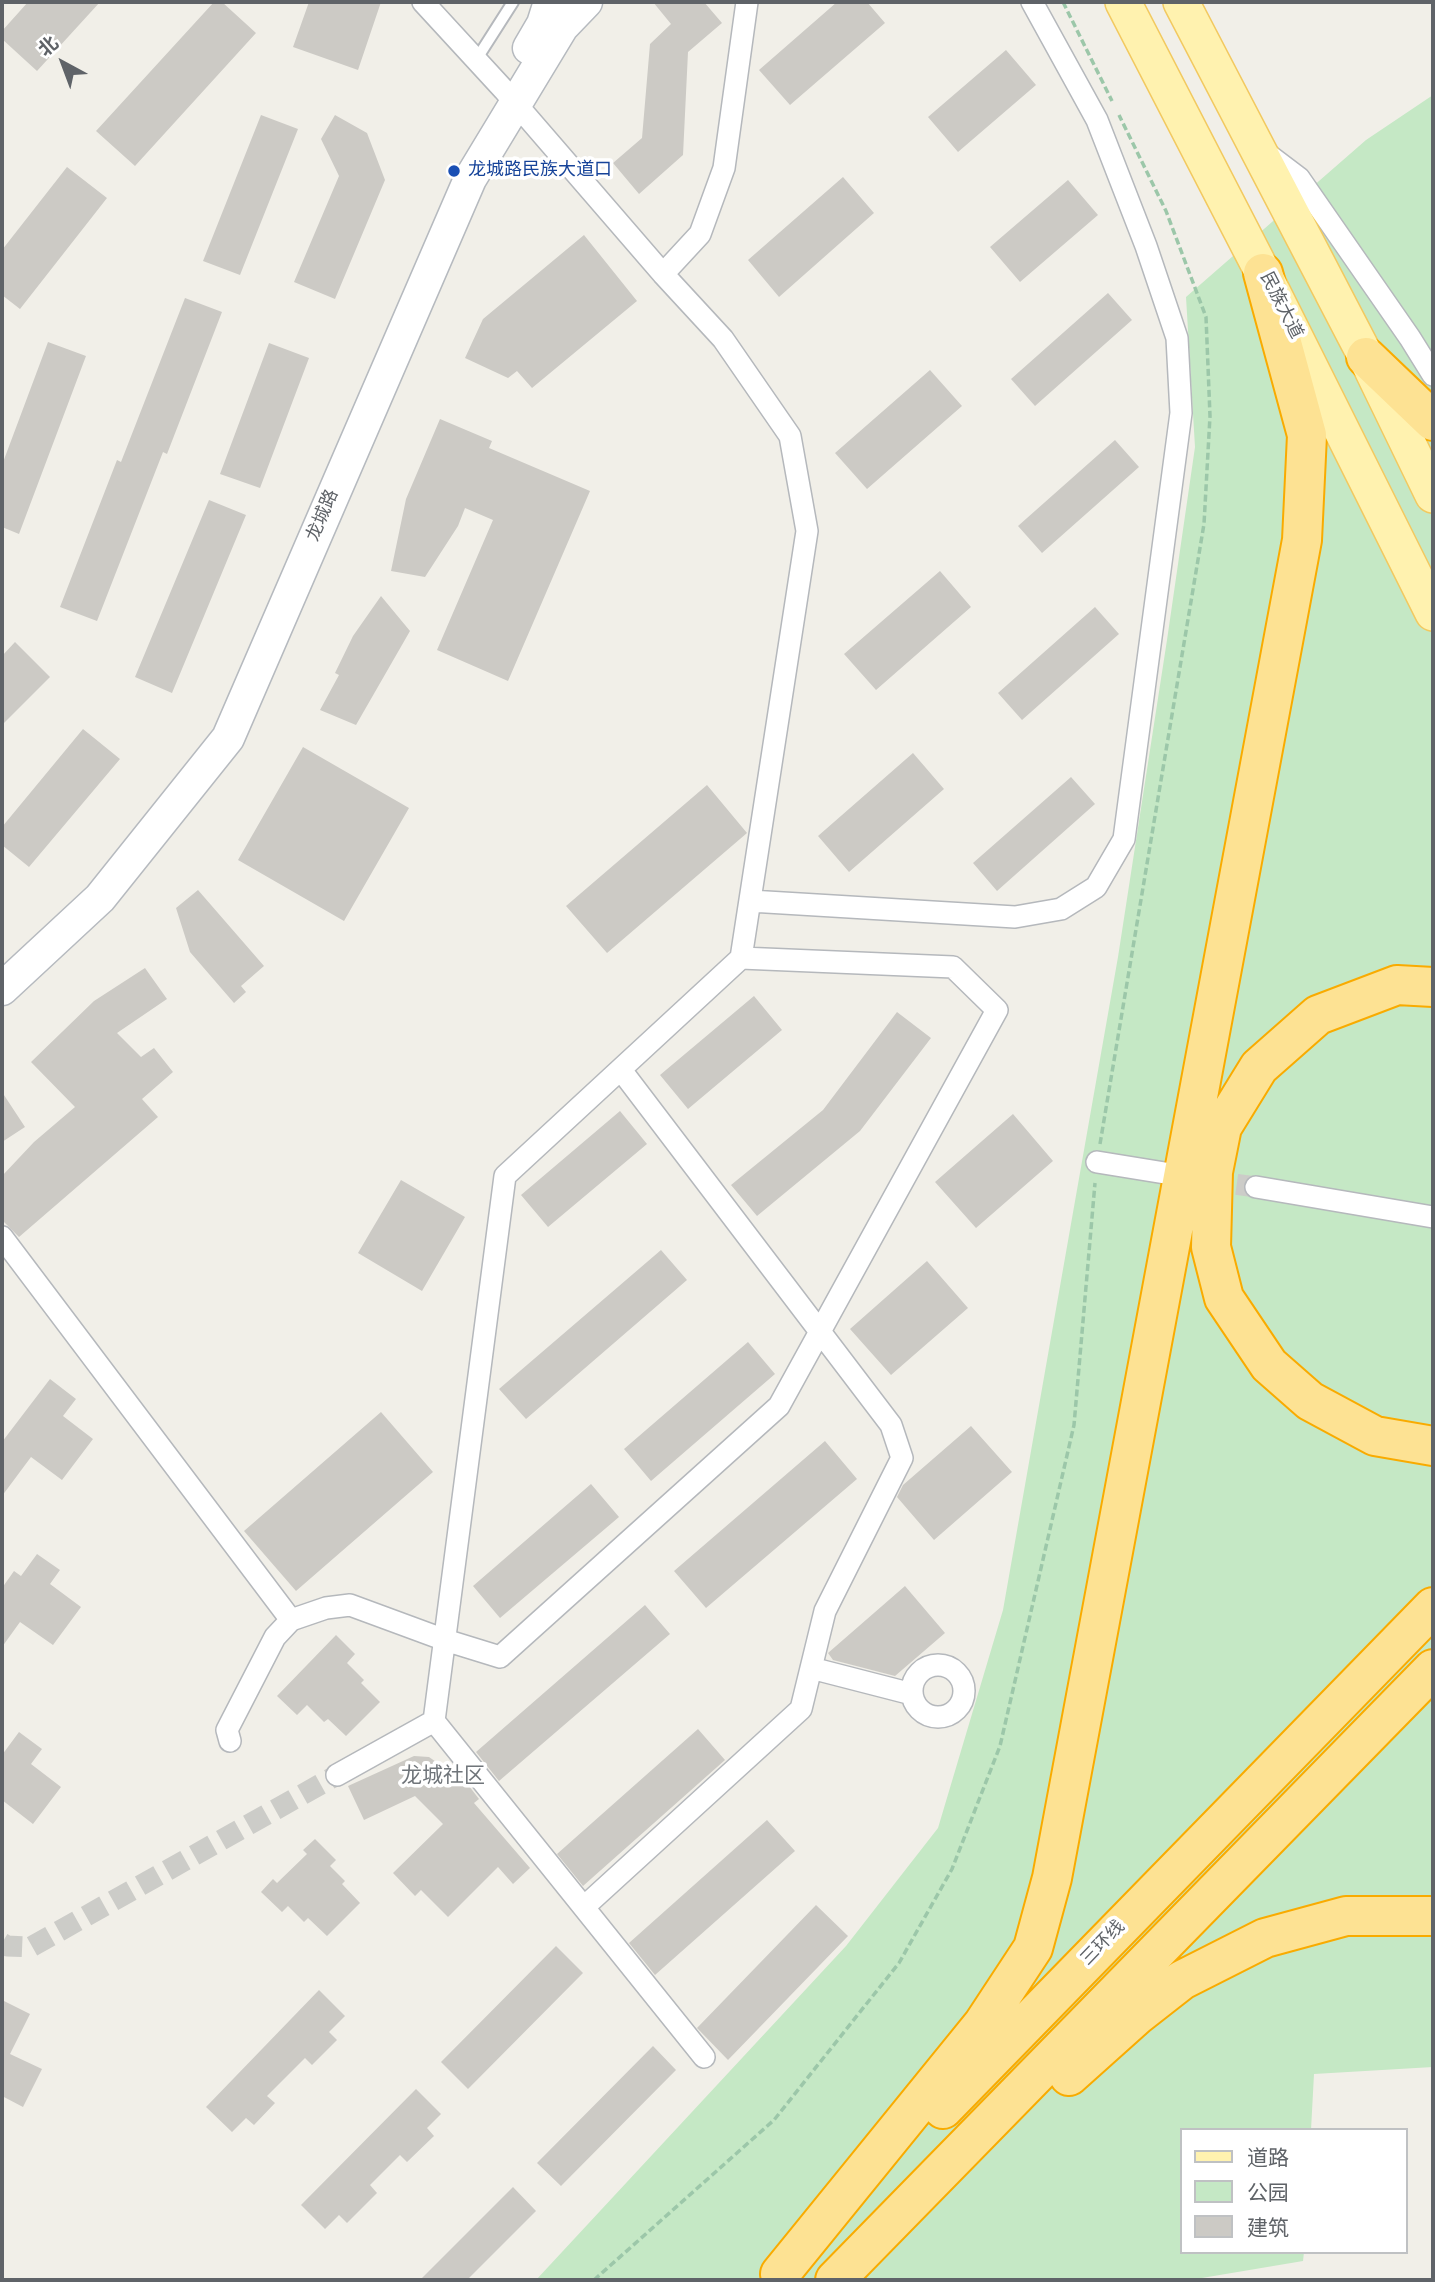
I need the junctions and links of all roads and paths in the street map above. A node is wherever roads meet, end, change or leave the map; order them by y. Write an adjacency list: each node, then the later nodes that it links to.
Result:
1 (423, 2): 10 (street)
2 (513, 2): 10 (lane)
3 (586, 2): 9 (street, 龙城路)
4 (747, 2): 16 (street)
5 (1032, 2): 22 (street)
6 (1063, 2): 12 (path)
7 (1123, 2): 15 (main road, 民族大道)
8 (1181, 2): 14 (main road)
9 (559, 11): 11 (street, 龙城路)
10 (476, 60): 11 (street)
11 (510, 97): 16 (street); 24 (street, 龙城路); 26 (street, 龙城路)
12 (1112, 100)
13 (1118, 113): 28 (path)
14 (1256, 146): 17 (main road); 18 (street)
15 (1263, 273): 21 (main road, 民族大道); 49 (highway)
16 (663, 274): 22 (street)
17 (1366, 357): 19 (highway); 20 (main road)
18 (1433, 375)
19 (1433, 421)
20 (1433, 495)
21 (1433, 612)
22 (750, 901): 23 (street)
23 (741, 958): 27 (street); 33 (street)
24 (2, 964)
25 (1433, 988): 34 (highway)
26 (2, 989)
27 (621, 1070): 33 (street); 37 (street)
28 (1097, 1162): 29 (street); 50 (path)
29 (1171, 1174)
30 (1256, 1187): 31 (street)
31 (1433, 1217)
32 (2, 1237): 36 (street)
33 (820, 1332): 37 (street); 38 (street)
34 (1433, 1446)
35 (1433, 1607): 49 (highway, 三环线)
36 (291, 1620): 37 (street); 43 (street)
37 (445, 1640): 42 (street)
38 (811, 1668): 40 (street); 45 (street)
39 (1433, 1669): 51 (highway)
40 (912, 1694)
41 (1433, 1700): 48 (highway)
42 (434, 1721): 44 (street); 45 (street)
43 (230, 1741)
44 (337, 1775)
45 (584, 1907): 47 (street)
46 (1433, 1916): 48 (highway)
47 (704, 2057)
48 (1083, 2061): 52 (highway)
49 (777, 2277)
50 (594, 2280)
51 (835, 2280)
52 (869, 2280)

